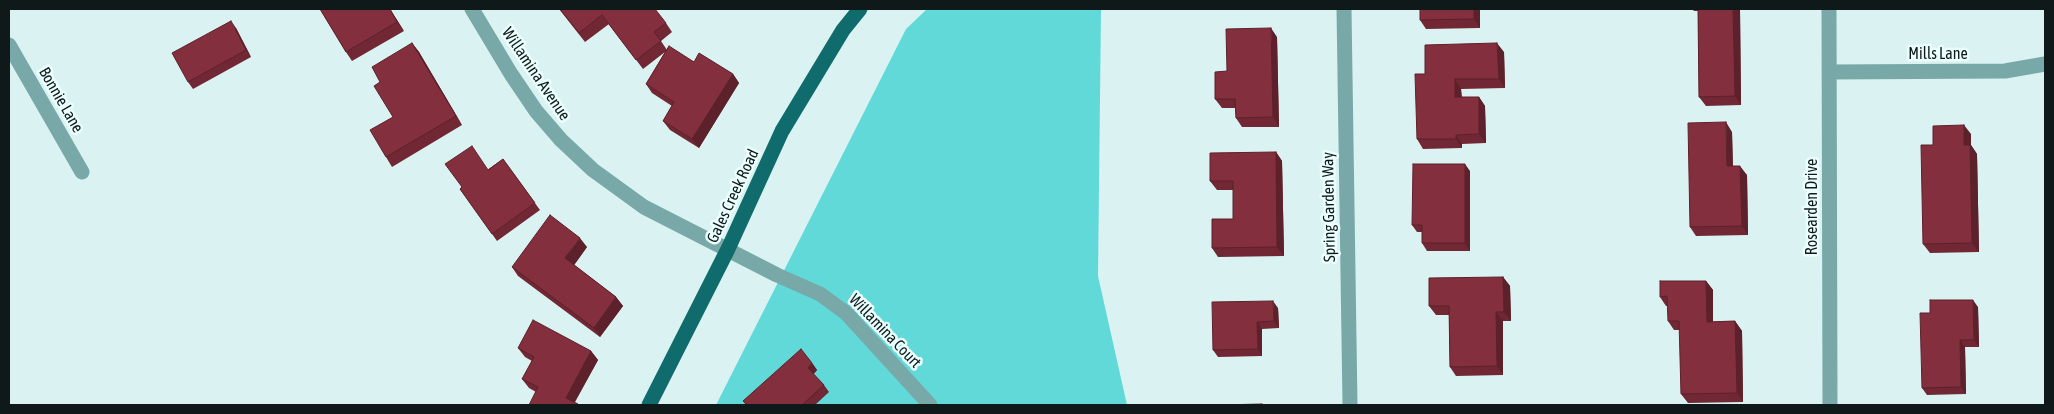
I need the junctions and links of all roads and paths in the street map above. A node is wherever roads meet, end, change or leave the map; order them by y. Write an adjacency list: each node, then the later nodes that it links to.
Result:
1 (472, 9): 9 (street, Willamina Avenue)
2 (860, 9): 9 (main road, Gales Creek Road)
3 (1344, 9): 12 (street, Spring Garden Way)
4 (1829, 9): 7 (street, Rosearden Drive)
5 (9, 45): 8 (street, Bonnie Lane)
6 (2045, 64): 7 (street, Mills Lane)
7 (1829, 72): 13 (street, Rosearden Drive)
8 (82, 172)
9 (728, 249): 10 (main road, Gales Creek Road); 11 (street, Willamina Court)
10 (649, 405)
11 (930, 405)
12 (1350, 405)
13 (1830, 405)

